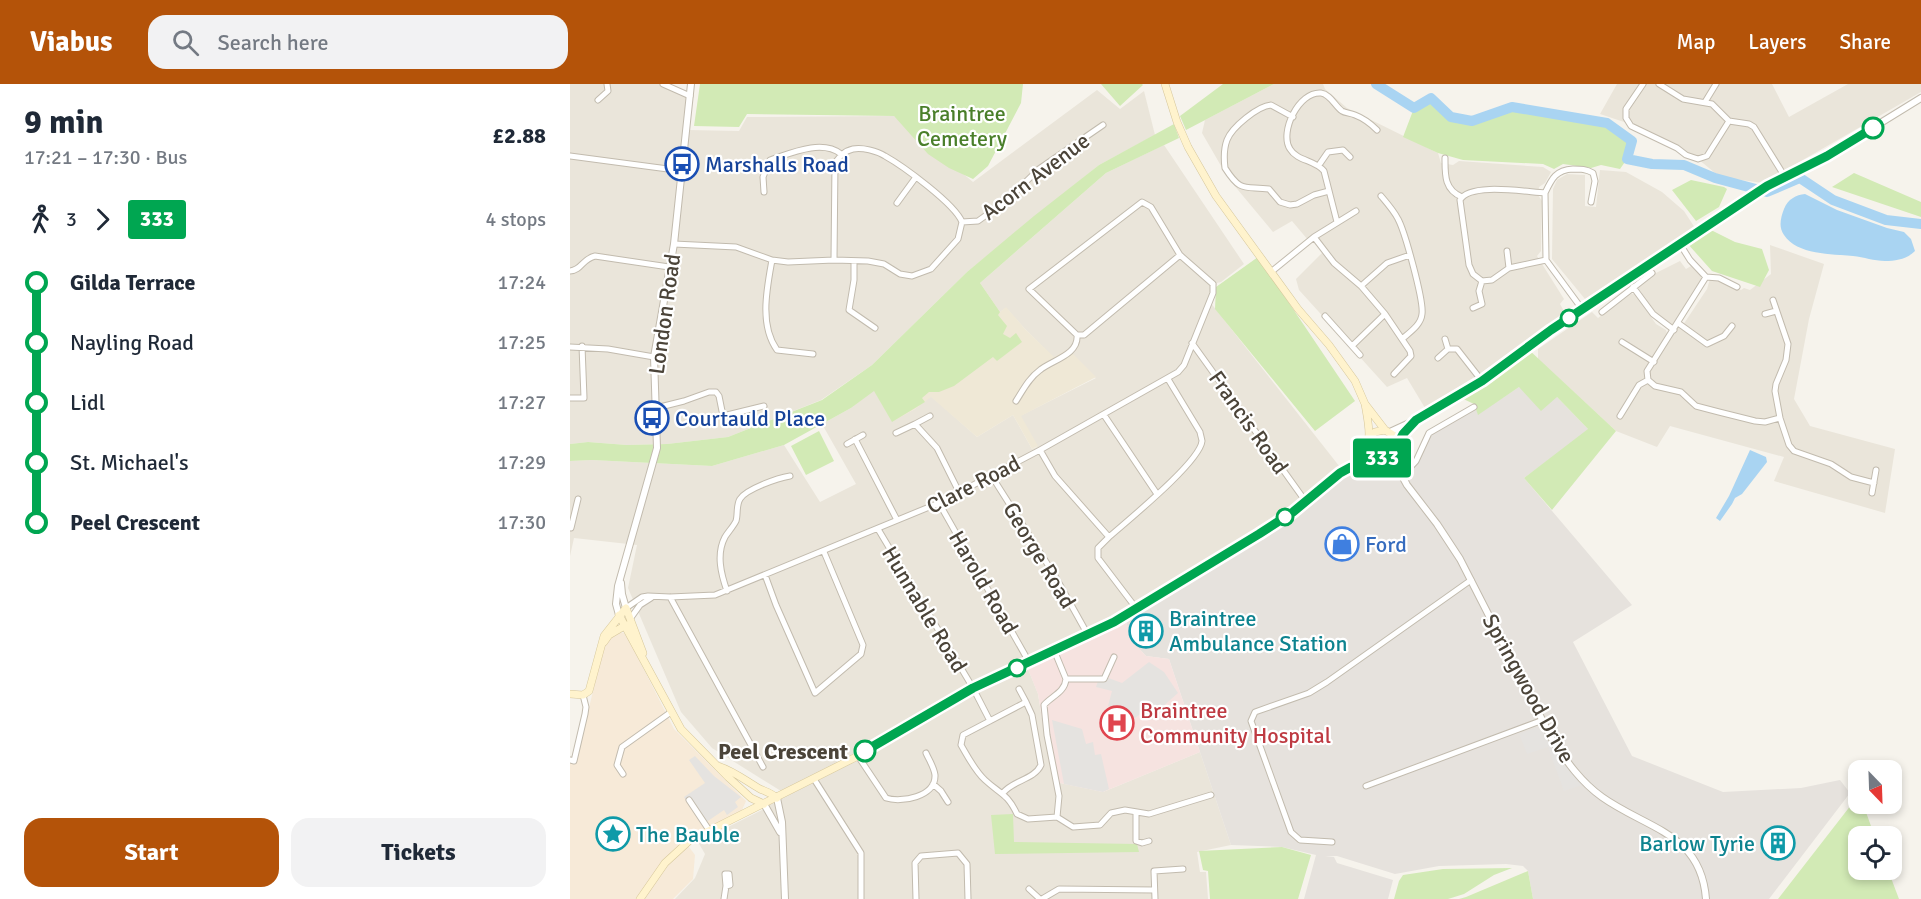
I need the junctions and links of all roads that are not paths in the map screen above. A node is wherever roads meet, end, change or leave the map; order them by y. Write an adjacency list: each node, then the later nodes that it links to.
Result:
1 (608, 84): 10 (street)
2 (663, 84): 8 (street)
3 (692, 84): 8 (street, London Road)
4 (1165, 84): 47 (main road)
5 (1643, 84): 13 (street)
6 (1659, 84): 11 (street)
7 (1716, 84): 11 (street)
8 (690, 96): 21 (street, London Road)
9 (1921, 98): 23 (street)
10 (598, 100)
11 (1705, 102): 13 (street)
12 (1293, 117): 15 (street); 20 (street); 24 (street)
13 (1729, 121): 23 (street)
14 (1103, 125): 32 (street, Acorn Avenue)
15 (1377, 130)
16 (841, 154): 22 (street); 25 (street); 41 (street)
17 (570, 156): 21 (street)
18 (1350, 157): 20 (street)
19 (1445, 158): 28 (street)
20 (1319, 165): 24 (street)
21 (683, 171): 35 (street, London Road)
22 (916, 177): 30 (street); 32 (street)
23 (1785, 177): 36 (street)
24 (1329, 191): 33 (street)
25 (764, 192)
26 (1545, 193): 28 (street); 29 (street); 42 (street)
27 (1381, 196): 39 (street)
28 (1462, 197): 50 (street)
29 (1592, 202)
30 (897, 203)
31 (1356, 211): 33 (street)
32 (962, 222): 43 (street, Acorn Avenue)
33 (1337, 222): 34 (street)
34 (1314, 237): 47 (street); 53 (street)
35 (674, 244): 40 (street, Acorn Avenue); 44 (street, London Road)
36 (1680, 244): 49 (street); 58 (street)
37 (1507, 251): 45 (street)
38 (1180, 255): 52 (street); 68 (street); 68 (street)
39 (1410, 255): 53 (street); 69 (street)
40 (772, 260): 41 (street, Acorn Avenue); 77 (street)
41 (834, 260): 43 (street, Acorn Avenue)
42 (1546, 260): 45 (street); 58 (street)
43 (854, 261): 66 (street)
44 (669, 267): 46 (street); 79 (street, London Road)
45 (1509, 268): 50 (street)
46 (570, 271)
47 (1271, 272): 88 (main road)
48 (1652, 273): 54 (street)
49 (1706, 277): 55 (street); 64 (street)
50 (1482, 281): 57 (street)
51 (1221, 282): 52 (street)
52 (1213, 284): 72 (street, Clare Road)
53 (1361, 286): 61 (street)
54 (1634, 287): 60 (street); 67 (street)
55 (1737, 287)
56 (1773, 300): 59 (street)
57 (1473, 308)
58 (1582, 309): 85 (street)
59 (1776, 311): 62 (street); 95 (street)
60 (1602, 312)
61 (1385, 314): 69 (street); 75 (street)
62 (1765, 314)
63 (1325, 316): 75 (street)
64 (1678, 323): 65 (street); 67 (street)
65 (1732, 326)
66 (875, 327)
67 (1674, 330): 81 (street)
68 (1077, 335): 87 (street)
69 (1402, 339): 82 (street)
70 (1445, 339): 76 (street)
71 (1622, 342): 81 (street)
72 (1192, 343): 83 (street, Clare Road); 117 (street, Francis Road)
73 (570, 346): 74 (street)
74 (582, 346): 79 (street); 86 (street)
75 (1352, 346): 78 (street)
76 (1448, 349): 80 (street); 85 (street)
77 (813, 354)
78 (1360, 355)
79 (654, 357): 91 (street, London Road)
80 (1438, 358)
81 (1654, 362): 84 (street)
82 (1394, 374)
83 (1168, 379): 92 (street, Clare Road); 115 (street)
84 (1647, 380): 94 (street); 95 (street)
85 (1482, 381): 96 (street)
86 (570, 398)
87 (1016, 401)
88 (1365, 404): 98 (main road); 102 (main road)
89 (764, 406): 91 (street)
90 (1474, 406): 111 (street)
91 (656, 408): 126 (street, London Road)
92 (1104, 415): 105 (street, Clare Road); 115 (street)
93 (930, 416): 97 (street)
94 (1620, 416)
95 (1780, 418): 112 (street)
96 (1416, 420): 98 (street); 104 (street)
97 (915, 424): 99 (street); 113 (street)
98 (1387, 431): 102 (main road); 104 (main road)
99 (896, 433)
100 (863, 435): 101 (street)
101 (855, 440): 103 (street); 120 (street)
102 (1369, 443): 106 (main road); 107 (main road)
103 (847, 444)
104 (1396, 447): 106 (main road); 111 (street, Springwood Drive)
105 (1040, 450): 110 (street, Clare Road); 123 (street)
106 (1382, 458): 107 (main road); 111 (street, Springwood Drive)
107 (1351, 467): 117 (main road)
108 (1876, 470): 112 (street)
109 (787, 475): 128 (street)
110 (991, 475): 113 (street, Clare Road); 136 (street, George Road)
111 (1402, 475): 127 (street, Springwood Drive)
112 (1874, 483): 114 (street)
113 (959, 492): 118 (street, Clare Road)
114 (1872, 493)
115 (1156, 494): 123 (street)
116 (579, 499): 119 (street)
117 (1306, 502): 132 (main road)
118 (939, 503): 120 (street, Clare Road); 141 (street, Harold Road)
119 (572, 517): 121 (street)
120 (897, 520): 122 (street, Clare Road)
121 (571, 528)
122 (878, 529): 124 (street, Clare Road); 143 (street, Hunnable Road)
123 (1109, 537): 132 (street)
124 (824, 552): 125 (street, Clare Road); 125 (street)
125 (765, 575): 128 (street, Clare Road)
126 (621, 577): 131 (street, London Road); 133 (street, London Road)
127 (1471, 580): 149 (street, Springwood Drive); 172 (street)
128 (727, 591): 130 (street, Clare Road)
129 (659, 597): 130 (street, Clare Road); 131 (street, Clare Road); 134 (street)
130 (670, 597): 155 (street)
131 (626, 608): 133 (main road); 134 (main road)
132 (1136, 608): 136 (main road)
133 (619, 615): 135 (main road); 137 (main road)
134 (630, 619): 135 (main road); 140 (main road)
135 (625, 627): 137 (main road); 140 (main road)
136 (1088, 635): 138 (main road)
137 (602, 646): 146 (main road)
138 (1054, 650): 141 (main road); 142 (street)
139 (1114, 657): 142 (street)
140 (644, 658): 148 (main road)
141 (1029, 662): 143 (main road)
142 (1066, 679): 168 (street)
143 (973, 688): 150 (street, Hunnable Road); 152 (main road)
144 (1019, 689): 147 (street)
145 (570, 694): 146 (main road)
146 (582, 695): 153 (street)
147 (1026, 702): 150 (street); 161 (street)
148 (671, 712): 154 (main road); 156 (street)
149 (1543, 720): 159 (street); 187 (street, Springwood Drive)
150 (990, 721): 161 (street)
151 (926, 753): 158 (street)
152 (858, 756): 157 (main road); 158 (street)
153 (572, 760)
154 (716, 765): 160 (main road); 166 (main road)
155 (763, 767)
156 (623, 774)
157 (814, 779): 163 (main road); 181 (street)
158 (933, 784): 165 (street)
159 (1366, 786)
160 (760, 789): 163 (main road); 166 (main road)
161 (1003, 793): 168 (street)
162 (1211, 795): 167 (street)
163 (777, 798): 166 (main road); 170 (street)
164 (689, 800): 169 (street)
165 (948, 802)
166 (764, 804): 169 (main road); 170 (street)
167 (1136, 812): 168 (street); 171 (street)
168 (1057, 817)
169 (709, 830): 178 (main road)
170 (781, 835): 180 (street)
171 (1149, 841)
172 (1332, 842)
173 (1183, 868): 176 (street)
174 (726, 886): 179 (street)
175 (1029, 890): 184 (street)
176 (1154, 890): 177 (street); 186 (street)
177 (1121, 891): 184 (street); 185 (street)
178 (640, 899)
179 (723, 899)
180 (784, 899)
181 (861, 899)
182 (916, 899): 183 (street)
183 (968, 899)
184 (1041, 899)
185 (1121, 899)
186 (1155, 899)
187 (1706, 899)

